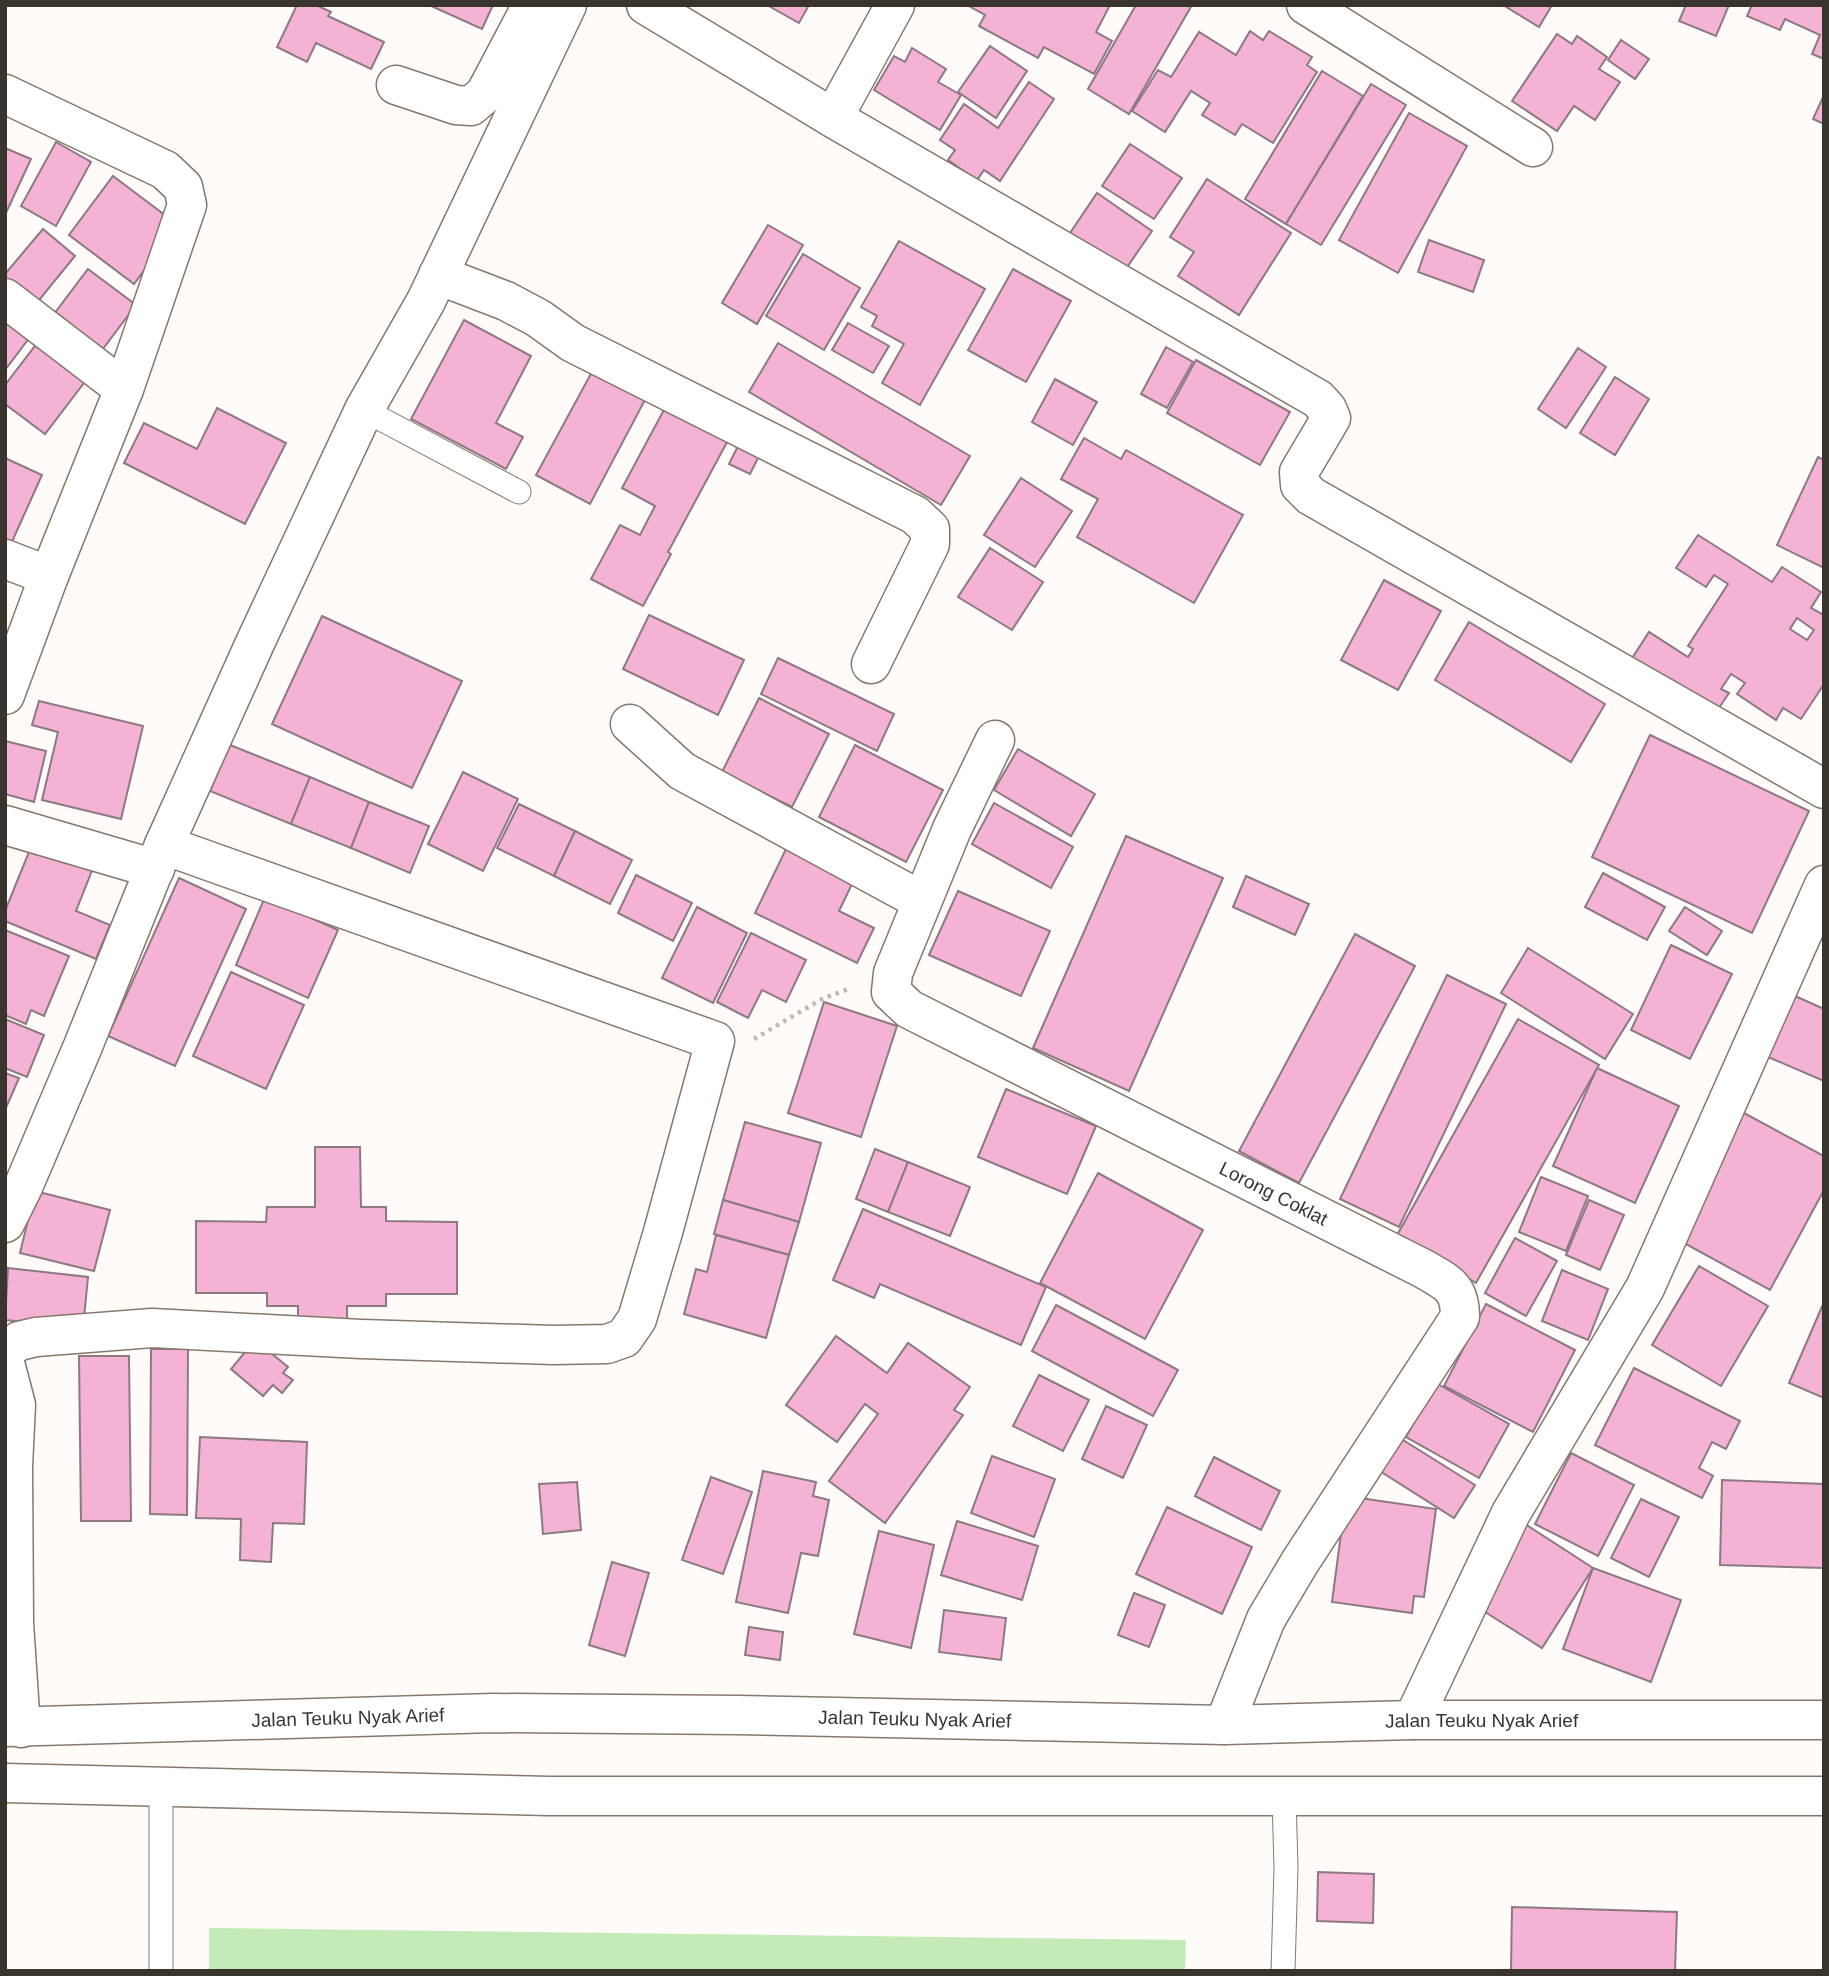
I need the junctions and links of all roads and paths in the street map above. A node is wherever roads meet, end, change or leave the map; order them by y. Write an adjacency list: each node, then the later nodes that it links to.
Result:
1 (532, 5): 6 (main road)
2 (567, 5): 10 (main road)
3 (646, 5): 8 (main road)
4 (895, 5): 8 (main road)
5 (1306, 5): 9 (main road)
6 (396, 85)
7 (5, 94): 12 (main road)
8 (833, 118): 21 (main road)
9 (1533, 147)
10 (438, 275): 13 (main road); 17 (main road)
11 (5, 298): 12 (main road)
12 (124, 389): 16 (main road)
13 (364, 410): 14 (lane); 23 (main road)
14 (519, 492)
15 (5, 559): 16 (main road)
16 (49, 576): 18 (main road)
17 (871, 664)
18 (5, 695)
19 (630, 724): 25 (main road)
20 (995, 740): 25 (main road)
21 (1824, 789)
22 (5, 825): 23 (main road)
23 (159, 857): 27 (main road); 28 (main road)
24 (1824, 885): 31 (main road)
25 (922, 901): 26 (main road)
26 (892, 973): 27 (path); 33 (main road, Lorong Coklat)
27 (715, 1041): 29 (main road)
28 (5, 1223)
29 (5, 1350)
30 (5, 1363): 34 (main road)
31 (1413, 1720): 32 (main road, Jalan Teuku Nyak Arief); 33 (main road, Jalan Teuku Nyak Arief)
32 (1824, 1720)
33 (1224, 1725): 34 (main road, Jalan Teuku Nyak Arief)
34 (13, 1728)
35 (5, 1783): 36 (main road)
36 (161, 1787): 38 (main road); 39 (lane)
37 (1824, 1796): 38 (main road)
38 (1284, 1797): 40 (lane)
39 (161, 1971)
40 (1283, 1971)

